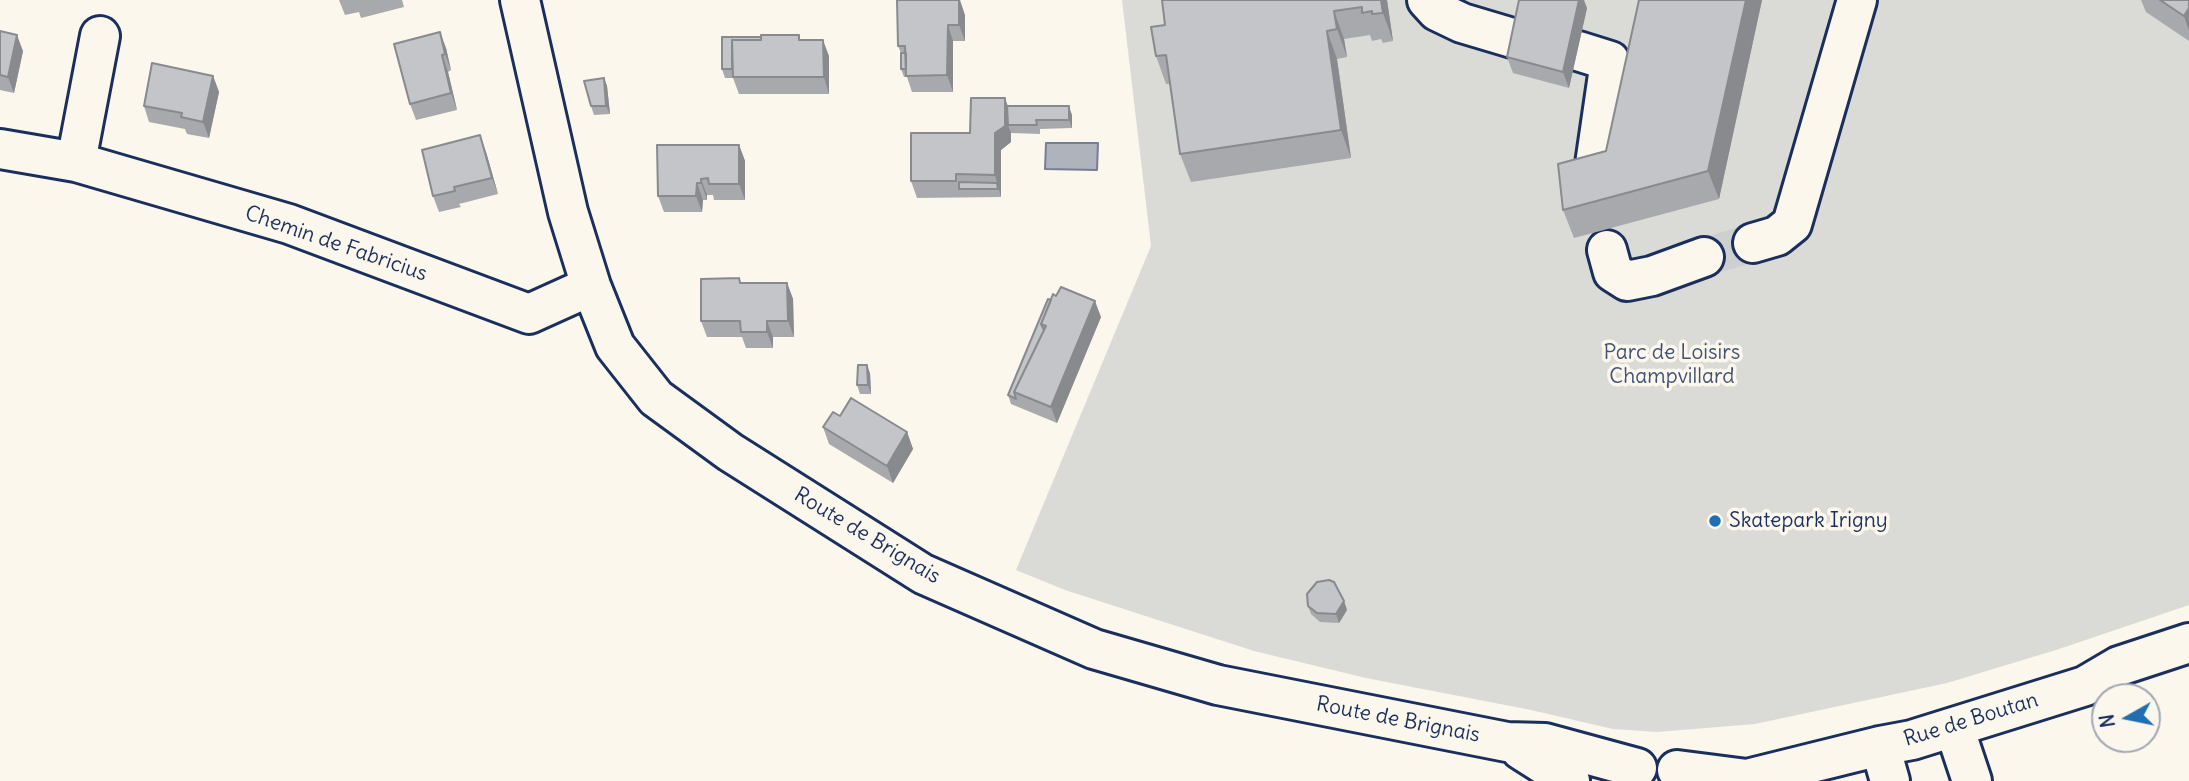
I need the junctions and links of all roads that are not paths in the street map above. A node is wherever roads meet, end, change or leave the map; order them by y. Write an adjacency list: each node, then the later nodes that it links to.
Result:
1 (520, 0): 13 (street, Route de Brignais)
2 (1427, 0): 5 (street)
3 (1857, 0): 10 (street)
4 (100, 36): 8 (street)
5 (1519, 40)
6 (1577, 51): 9 (street)
7 (0, 149): 8 (street, Chemin de Fabricius)
8 (76, 162): 13 (street, Chemin de Fabricius)
9 (1592, 186)
10 (1754, 243)
11 (1607, 250): 12 (street)
12 (1704, 257)
13 (591, 286): 16 (street, Route de Brignais)
14 (2189, 643): 15 (street, Rue de Boutan)
15 (1954, 727): 17 (street, Rue de Boutan); 22 (street)
16 (1507, 741): 18 (street, Route de Brignais); 21 (street, Route de Brignais)
17 (1885, 763): 20 (street, Rue de Boutan)
18 (1628, 775): 19 (street, Route de Brignais)
19 (1684, 776): 20 (street, Rue de Boutan)
20 (1746, 780)
21 (1570, 781)
22 (1972, 781)

